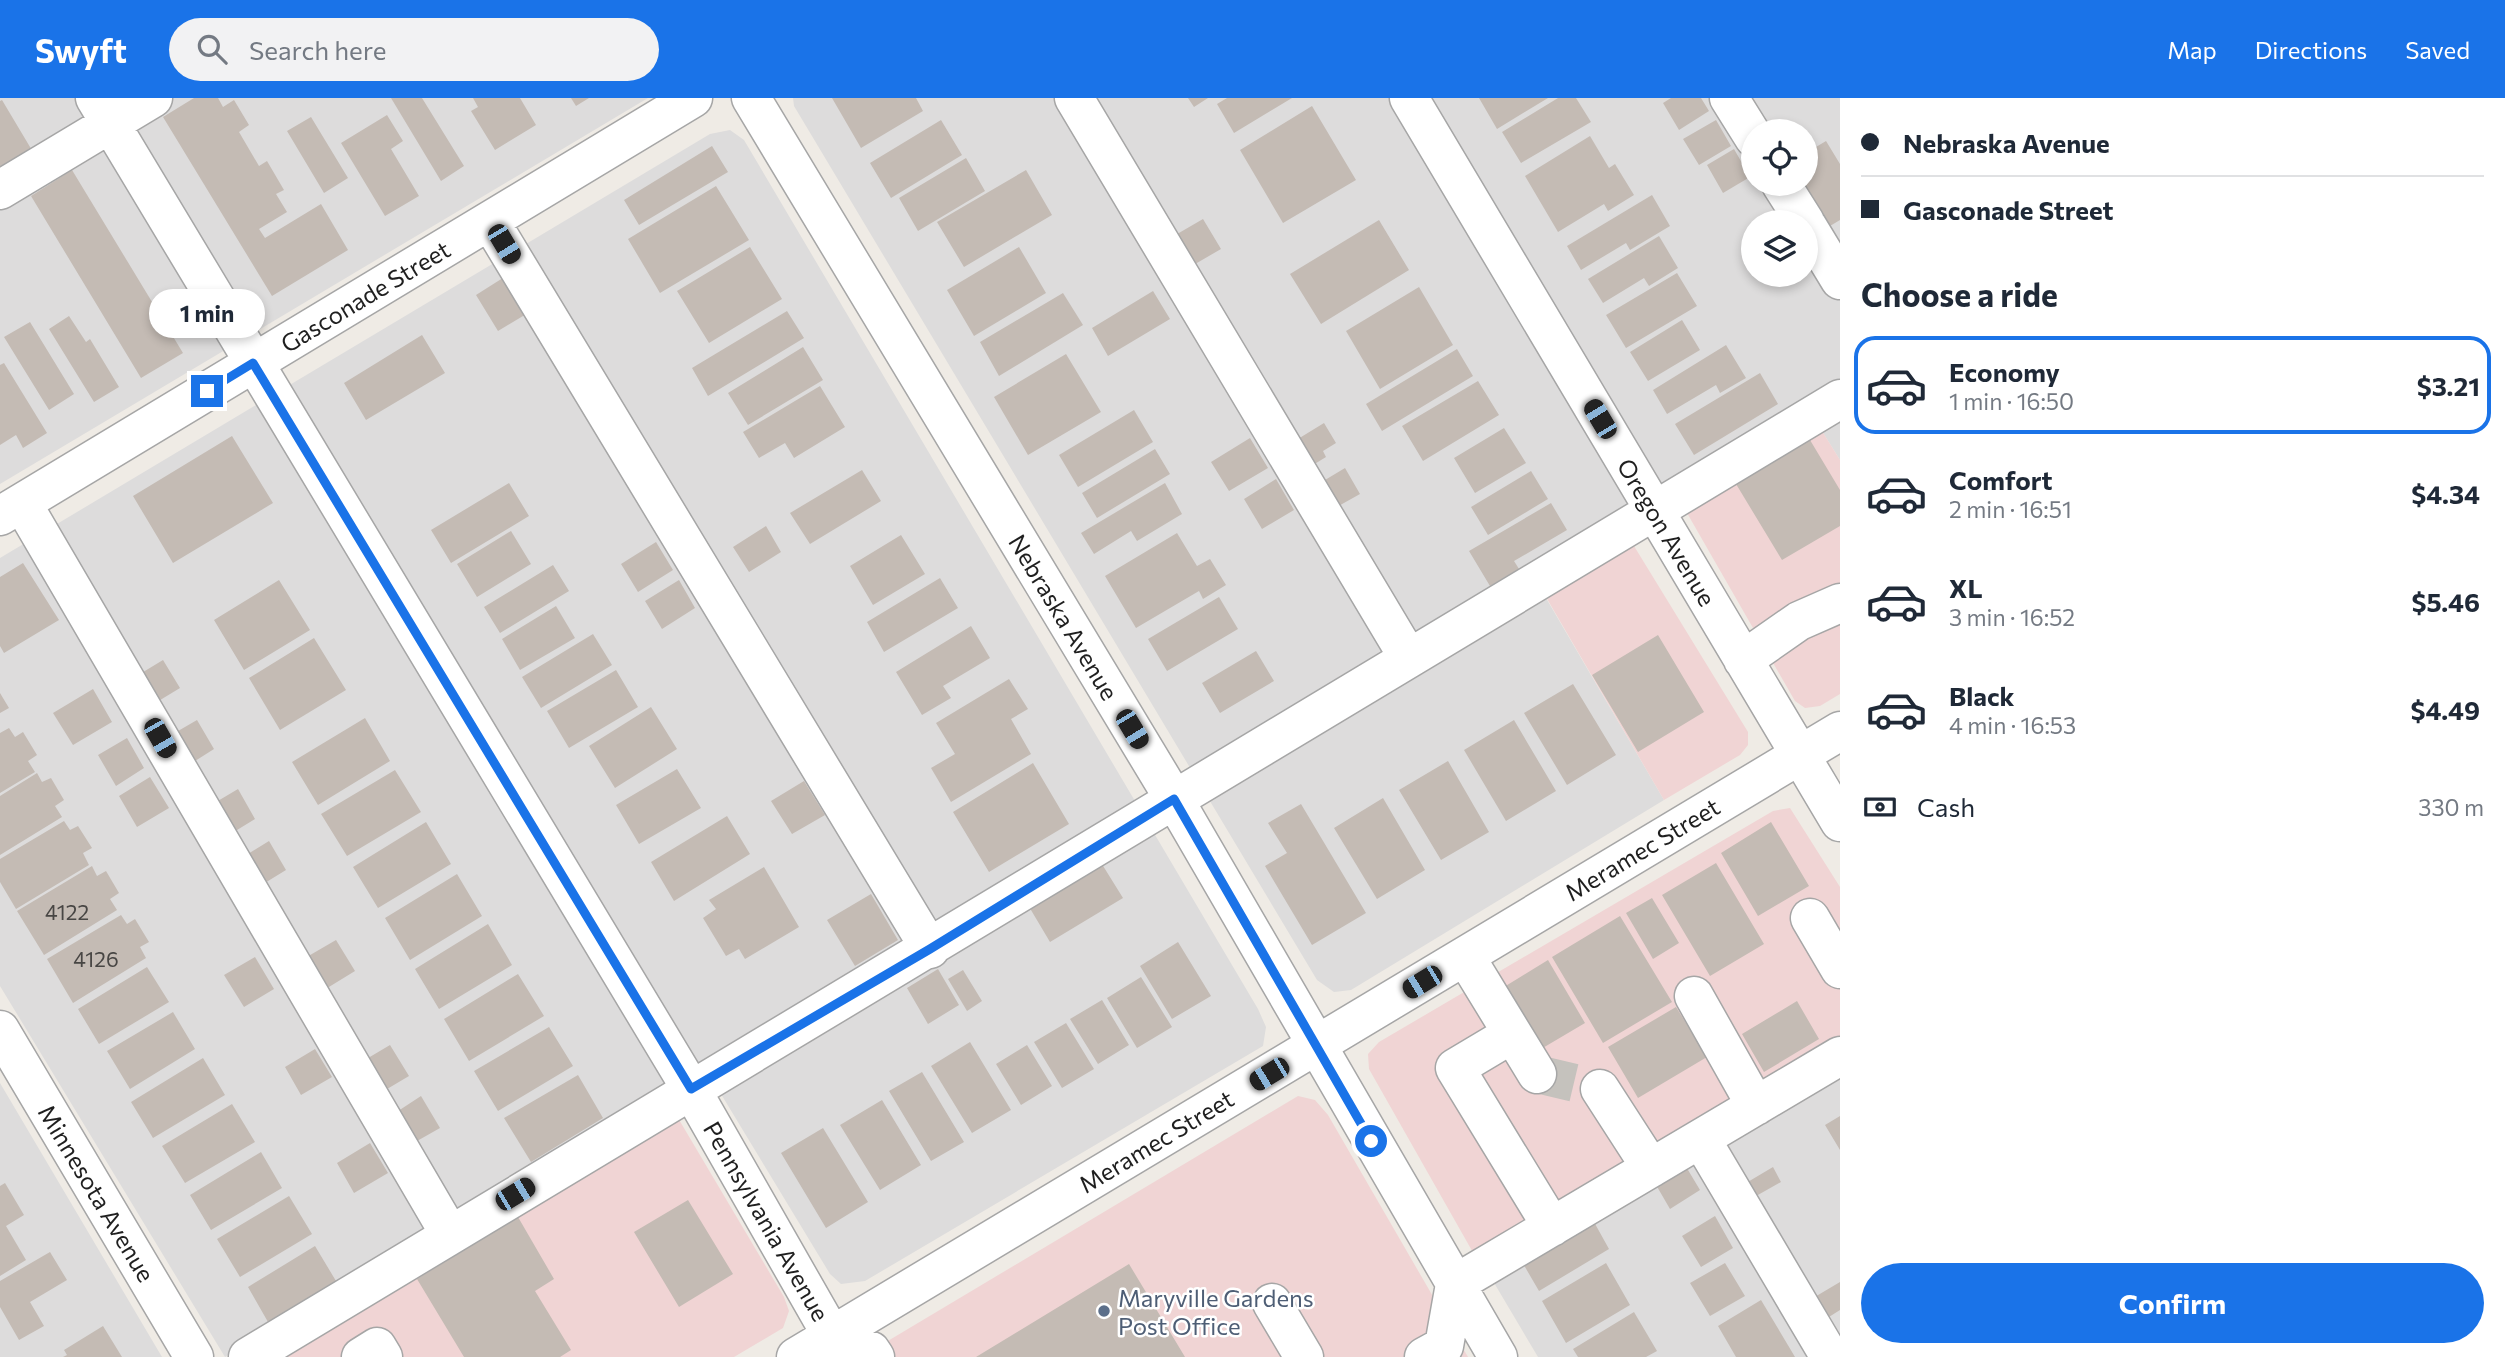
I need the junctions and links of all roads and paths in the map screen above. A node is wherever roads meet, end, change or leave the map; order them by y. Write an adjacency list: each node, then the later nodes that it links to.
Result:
1 (153, 98): 7 (street)
2 (693, 98): 10 (street, Gasconade Street)
3 (751, 98): 22 (street, Nebraska Avenue)
4 (1074, 98): 18 (street)
5 (1409, 98): 16 (street, Oregon Avenue)
6 (1729, 98): 8 (street)
7 (102, 111): 9 (street); 13 (street, Pennsylvania Avenue)
8 (1742, 119)
9 (0, 190)
10 (490, 221): 13 (street, Gasconade Street); 25 (street)
11 (1818, 244): 12 (street)
12 (1840, 280)
13 (253, 363): 15 (street, Gasconade Street); 34 (street, Pennsylvania Avenue)
14 (1840, 399): 16 (street)
15 (11, 509): 40 (street)
16 (1654, 510): 18 (street); 19 (street, Oregon Avenue)
17 (1840, 603): 19 (street)
18 (1408, 657): 22 (street)
19 (1743, 660): 21 (street, Oregon Avenue)
20 (1840, 730): 21 (street, Meramec Street)
21 (1800, 755): 23 (street, Oregon Avenue); 26 (street, Meramec Street)
22 (1174, 799): 25 (street); 31 (street, Nebraska Avenue)
23 (1840, 822)
24 (1810, 918): 27 (street)
25 (930, 949): 34 (street)
26 (1465, 956): 30 (street); 31 (street, Meramec Street)
27 (1840, 969)
28 (1695, 996): 36 (street)
29 (0, 1030): 44 (street, Minnesota Avenue)
30 (1512, 1034): 33 (street); 39 (street)
31 (1315, 1046): 41 (street, Nebraska Avenue); 43 (street, Meramec Street)
32 (1840, 1056): 36 (street)
33 (1536, 1074)
34 (691, 1089): 40 (street); 43 (street, Pennsylvania Avenue)
35 (1600, 1089): 38 (street)
36 (1756, 1106): 37 (street)
37 (1701, 1139): 38 (street); 53 (street)
38 (1651, 1168): 39 (street)
39 (1552, 1227): 41 (street)
40 (449, 1233): 45 (street)
41 (1455, 1284): 51 (street); 52 (street, Nebraska Avenue)
42 (1272, 1303): 50 (street)
43 (832, 1336): 48 (street, Meramec Street); 49 (street)
44 (194, 1357)
45 (248, 1357)
46 (361, 1357): 47 (street)
47 (383, 1357)
48 (796, 1357)
49 (875, 1357)
50 (1304, 1357)
51 (1424, 1357)
52 (1499, 1357)
53 (1830, 1357)

